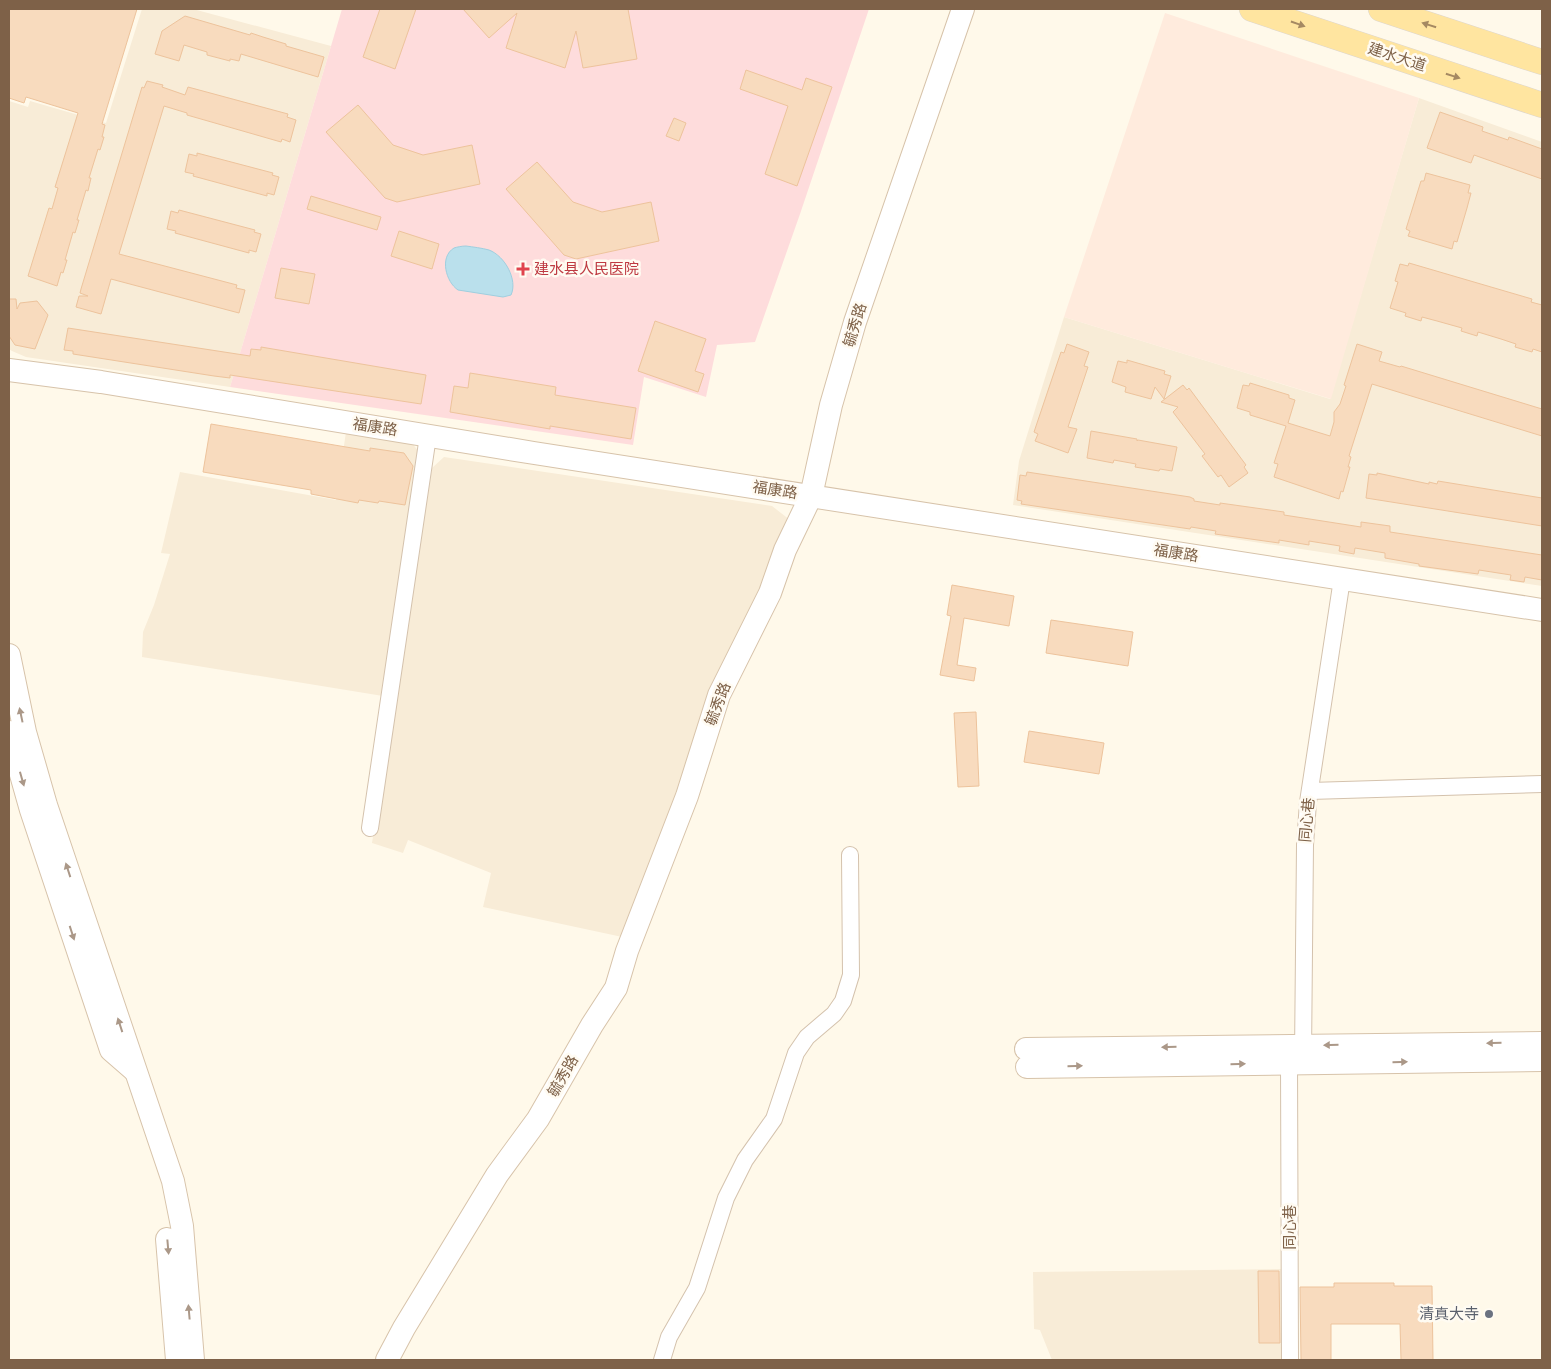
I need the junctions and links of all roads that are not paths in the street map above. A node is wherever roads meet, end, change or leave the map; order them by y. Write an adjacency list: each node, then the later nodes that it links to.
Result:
1 (963, 9): 8 (street, 毓秀路)
2 (1252, 9): 5 (main road, 建水大道, one-way to 5)
3 (1381, 9): 4 (main road, one-way to 3)
4 (1542, 62)
5 (1542, 105)
6 (9, 370): 7 (street, 福康路)
7 (428, 436): 8 (street, 福康路); 15 (street)
8 (811, 496): 9 (street, 福康路); 25 (street, 毓秀路)
9 (1342, 578): 10 (street, 福康路); 14 (street, 同心巷)
10 (1542, 610)
11 (9, 655): 21 (street, one-way to 11)
12 (9, 732): 21 (street, one-way to 21)
13 (1542, 784): 14 (street)
14 (1310, 791): 18 (street, 同心巷)
15 (370, 828)
16 (850, 855): 26 (street)
17 (1542, 1043): 18 (street, one-way to 18)
18 (1299, 1057): 19 (street); 20 (street, one-way to 20); 27 (street, 同心巷)
19 (1026, 1058)
20 (1542, 1060)
21 (135, 1071): 22 (street)
22 (173, 1181): 23 (street, one-way to 23); 24 (street, one-way to 22)
23 (177, 1360)
24 (193, 1360)
25 (387, 1360)
26 (662, 1360)
27 (1290, 1360)

